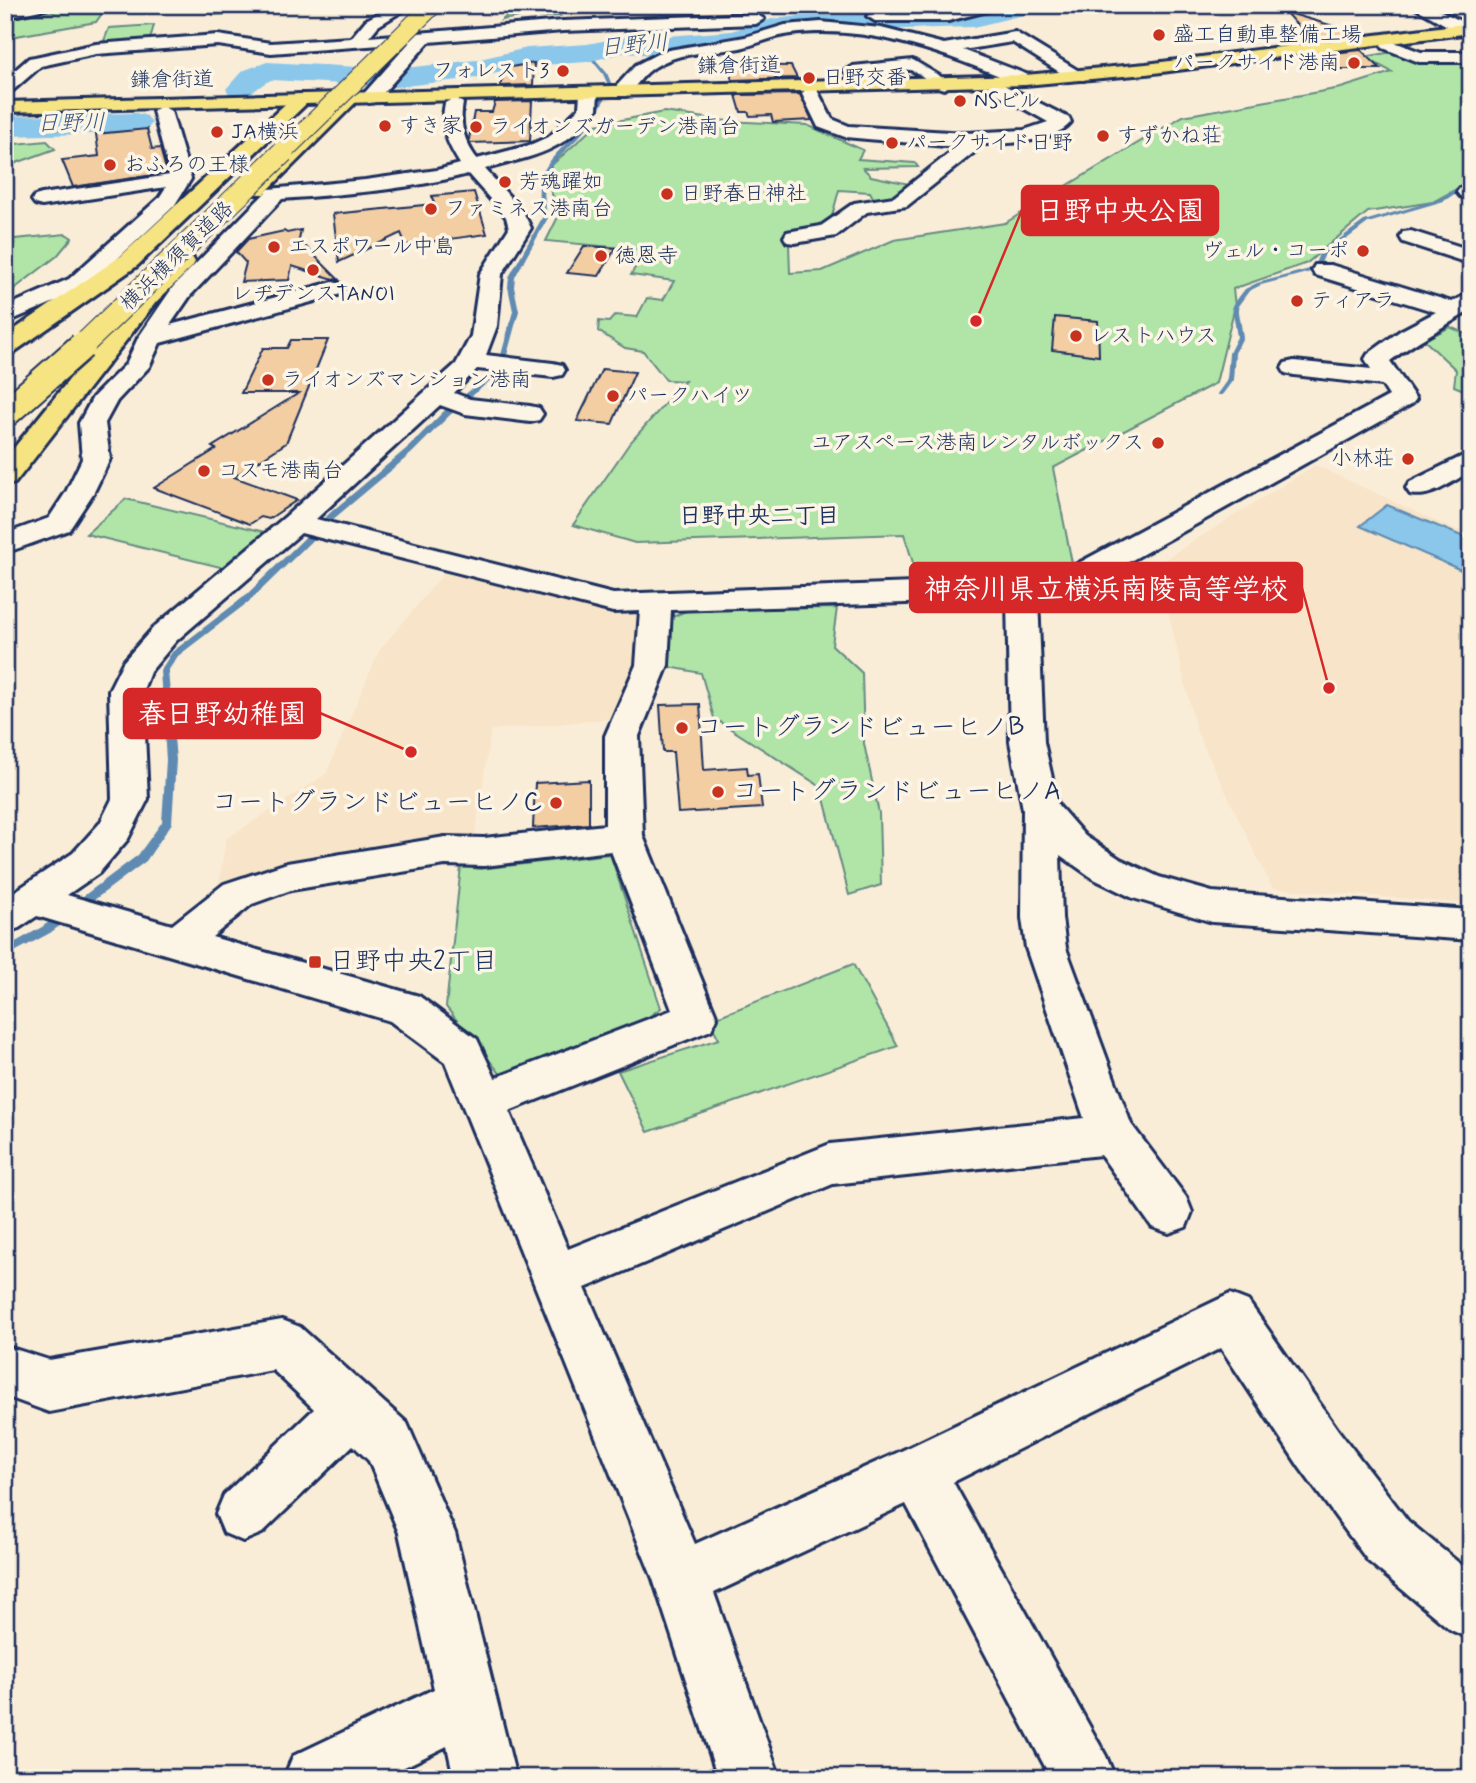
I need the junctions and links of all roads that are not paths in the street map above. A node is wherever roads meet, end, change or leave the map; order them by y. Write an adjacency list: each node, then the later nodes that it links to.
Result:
1 (44, 5): 10 (street)
2 (395, 5): 14 (street)
3 (409, 5): 45 (main road, 横浜横須賀道路)
4 (433, 5): 59 (main road, 横浜横須賀道路, bridge)
5 (994, 5): 7 (street)
6 (1418, 5): 12 (street)
7 (968, 8): 8 (street)
8 (873, 11): 11 (street)
9 (754, 12): 11 (street); 13 (street)
10 (5, 13)
11 (814, 23): 16 (street); 29 (street)
12 (1469, 31): 15 (main road, 鎌倉街道); 23 (main road, 鎌倉街道)
13 (423, 38): 14 (street); 28 (street)
14 (356, 43): 20 (street)
15 (1389, 45): 19 (street); 26 (main road, 鎌倉街道)
16 (945, 48): 18 (street); 24 (street)
17 (1076, 51): 18 (street)
18 (1044, 55): 23 (street)
19 (1471, 57)
20 (35, 62): 21 (street); 27 (street)
21 (5, 64)
22 (853, 72): 25 (street)
23 (1078, 76): 24 (main road, 鎌倉街道)
24 (1025, 80): 25 (main road, 鎌倉街道)
25 (944, 84): 29 (main road, 鎌倉街道)
26 (998, 87): 30 (main road, 鎌倉街道); 37 (street)
27 (5, 88)
28 (366, 92): 31 (main road, 鎌倉街道); 32 (main road, 鎌倉街道); 33 (main road, 鎌倉街道); 62 (main road)
29 (615, 94): 30 (main road, 鎌倉街道); 31 (main road, 鎌倉街道)
30 (811, 94): 37 (street)
31 (590, 96): 32 (main road, 鎌倉街道); 39 (street)
32 (454, 103): 39 (street)
33 (298, 104): 34 (main road, 鎌倉街道); 35 (main road, 鎌倉街道); 52 (main road)
34 (5, 107)
35 (162, 111): 36 (main road, 鎌倉街道); 40 (street)
36 (5, 115)
37 (961, 142): 38 (street); 42 (street)
38 (1002, 158)
39 (475, 168): 51 (street); 53 (street)
40 (181, 179): 41 (street); 49 (street)
41 (42, 200)
42 (795, 237)
43 (1411, 237): 44 (street)
44 (1471, 257)
45 (140, 260): 50 (main road, 横浜横須賀道路); 54 (main road)
46 (1323, 270): 48 (street)
47 (333, 289): 51 (street)
48 (1461, 311): 57 (street)
49 (5, 316)
50 (62, 332)
51 (150, 338): 65 (street)
52 (5, 347)
53 (487, 363): 56 (street); 58 (street)
54 (5, 364)
55 (1294, 368): 57 (street)
56 (553, 370)
57 (1391, 379): 66 (street)
58 (449, 400): 60 (street); 64 (street)
59 (5, 414)
60 (530, 414)
61 (1471, 460): 63 (street)
62 (5, 477)
63 (1420, 488)
64 (300, 524): 67 (street); 70 (street)
65 (5, 544)
66 (1022, 590): 67 (street); 68 (street)
67 (656, 601): 69 (street)
68 (1041, 810): 71 (street); 74 (street)
69 (624, 836): 72 (street); 73 (street)
70 (29, 908): 72 (street)
71 (1471, 925)
72 (178, 942): 73 (street)
73 (484, 1102): 76 (street)
74 (1112, 1134): 75 (street); 76 (street)
75 (1169, 1212)
76 (556, 1276): 81 (street)
77 (5, 1371): 78 (street)
78 (352, 1409): 80 (street); 83 (street)
79 (918, 1471): 81 (street); 82 (street); 87 (street)
80 (243, 1514)
81 (681, 1579): 86 (street)
82 (1471, 1610)
83 (466, 1705): 84 (street); 85 (street)
84 (315, 1778)
85 (485, 1778)
86 (749, 1778)
87 (1084, 1778)

